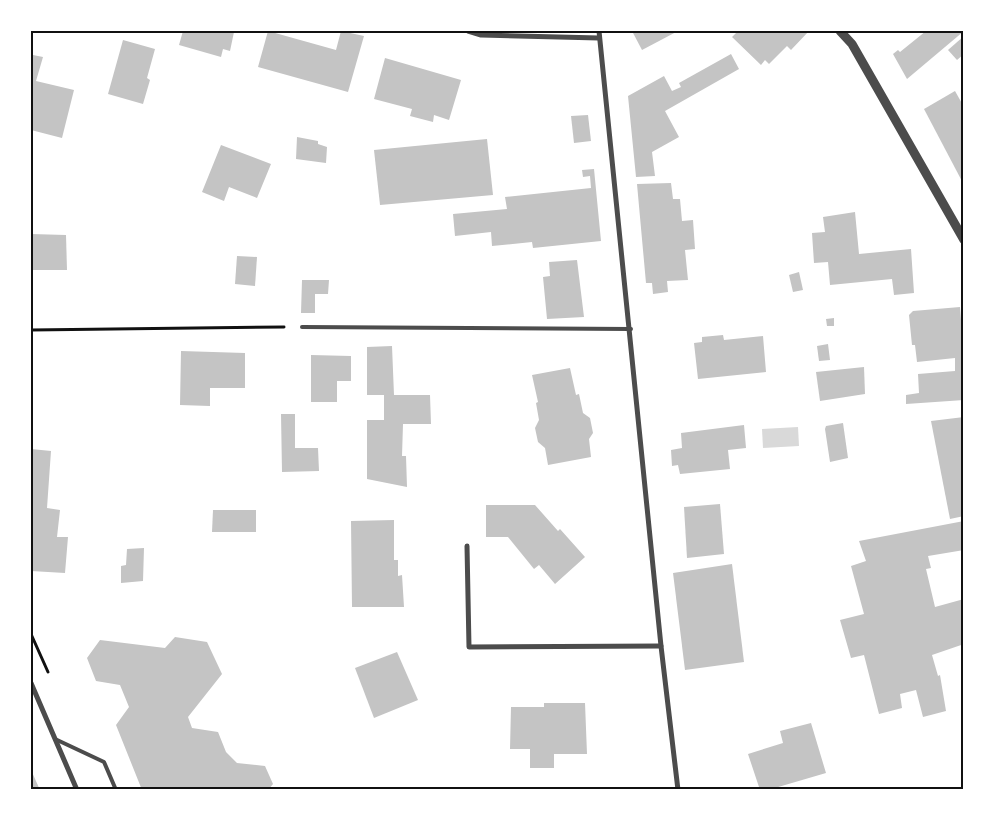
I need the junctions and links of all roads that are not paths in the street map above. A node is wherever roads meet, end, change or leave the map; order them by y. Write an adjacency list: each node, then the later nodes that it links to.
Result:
1 (468, 31): 4 (street)
2 (599, 31): 4 (street)
3 (840, 31): 5 (street)
4 (600, 38): 7 (street)
5 (964, 240)
6 (302, 327): 7 (lane)
7 (631, 330): 9 (street)
8 (467, 546): 9 (street)
9 (661, 646): 14 (street)
10 (31, 683): 11 (street)
11 (55, 739): 12 (street); 13 (lane)
12 (77, 790)
13 (116, 790)
14 (678, 790)

